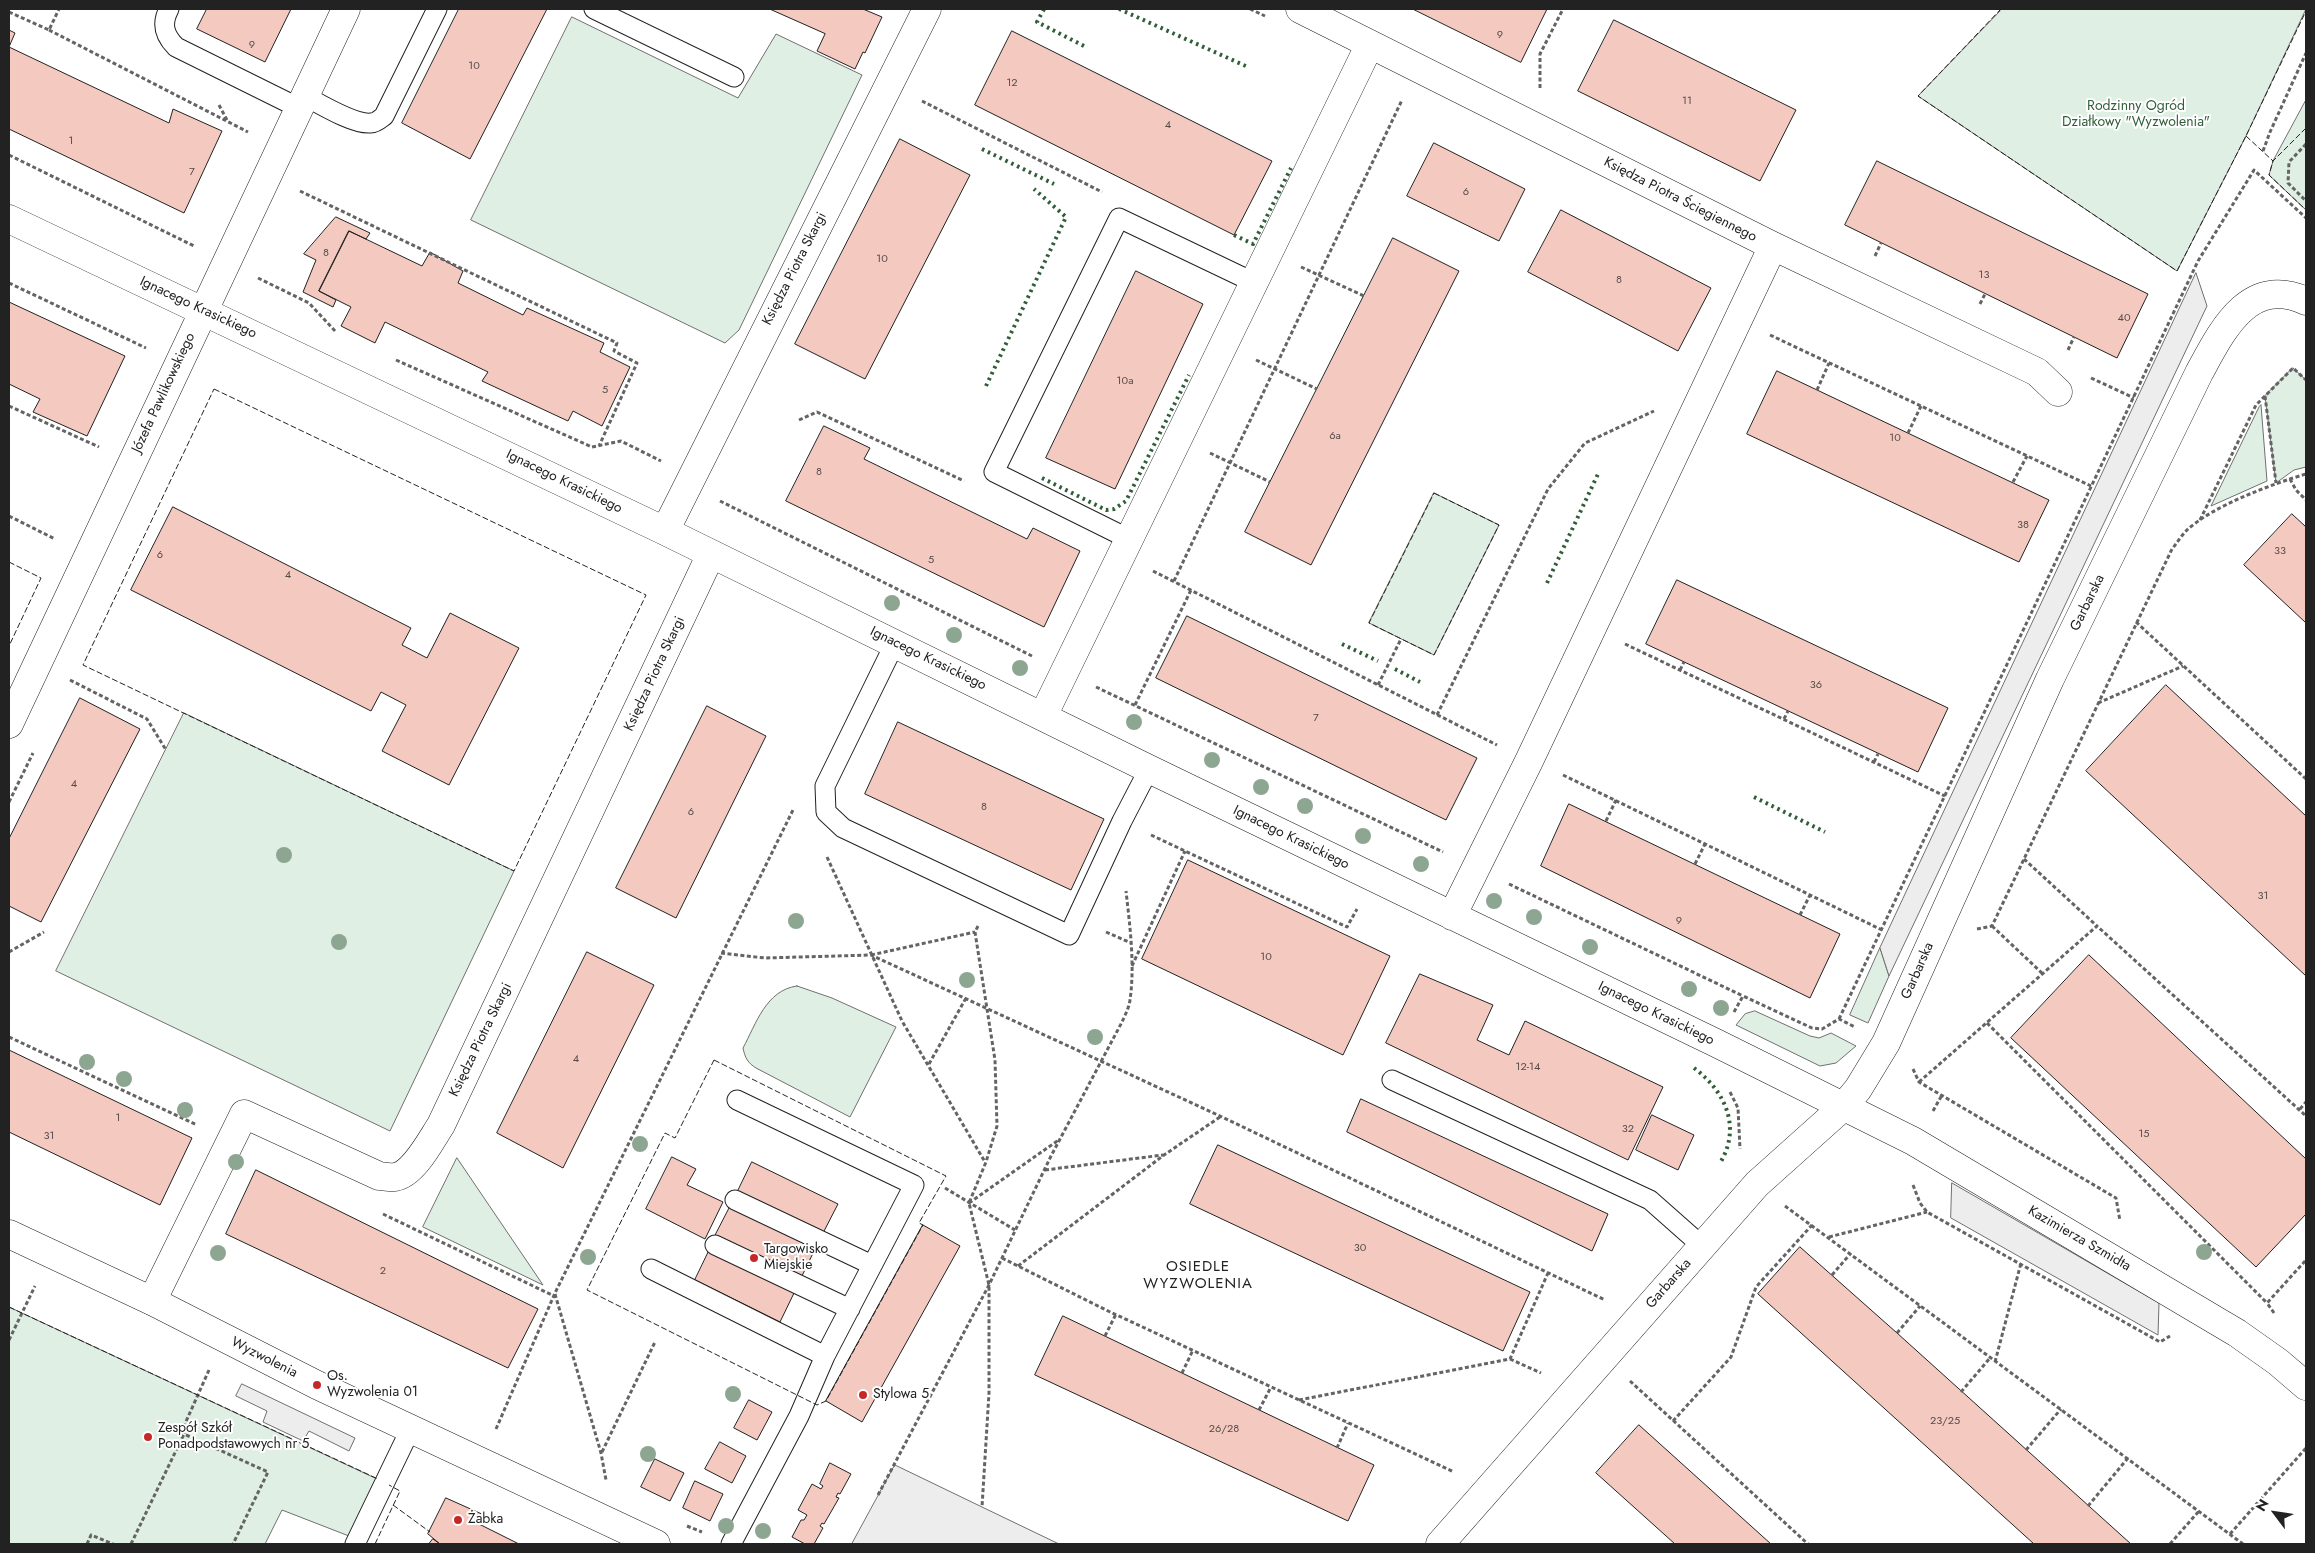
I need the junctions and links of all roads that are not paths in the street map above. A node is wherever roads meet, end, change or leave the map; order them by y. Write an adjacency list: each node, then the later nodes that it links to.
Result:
1 (169, 9): 9 (lane)
2 (346, 9): 9 (street, Józefa Pawlikowskiego)
3 (437, 9): 9 (lane)
4 (594, 9): 8 (lane)
5 (927, 9): 16 (street, Księdza Piotra Skargi)
6 (1300, 9): 7 (street, Księdza Piotra Ściegiennego)
7 (1370, 44): 11 (street, Księdza Piotra Ściegiennego); 12 (street)
8 (734, 77)
9 (302, 102): 14 (street, Józefa Pawlikowskiego)
10 (9, 219): 14 (street, Ignacego Krasickiego)
11 (1772, 246): 15 (street, Księdza Piotra Ściegiennego); 23 (street)
12 (1255, 283): 17 (street); 17 (lane)
13 (2306, 301): 26 (street, Garbarska)
14 (203, 310): 16 (street, Ignacego Krasickiego); 21 (street, Józefa Pawlikowskiego)
15 (2058, 392)
16 (665, 531): 18 (street, Ignacego Krasickiego)
17 (1126, 548): 20 (street)
18 (711, 554): 19 (street, Ignacego Krasickiego); 33 (street, Księdza Piotra Skargi)
19 (895, 643): 20 (street, Ignacego Krasickiego); 22 (lane)
20 (1043, 716): 22 (street, Ignacego Krasickiego)
21 (9, 724)
22 (1149, 769): 23 (street, Ignacego Krasickiego)
23 (1452, 916): 26 (street, Ignacego Krasickiego)
24 (1392, 1080): 30 (lane)
25 (737, 1100): 31 (lane)
26 (1843, 1107): 30 (street, Garbarska); 36 (street, Kazimierza Szmidta)
27 (736, 1200): 31 (lane)
28 (9, 1234): 33 (street, Wyzwolenia)
29 (715, 1245): 34 (lane)
30 (1702, 1246): 41 (street, Garbarska)
31 (872, 1265): 34 (lane)
32 (651, 1269): 35 (lane)
33 (152, 1301): 37 (street, Wyzwolenia)
34 (850, 1309): 35 (lane)
35 (825, 1356): 40 (lane)
36 (2306, 1386)
37 (411, 1428): 38 (lane); 39 (street, Wyzwolenia)
38 (355, 1544)
39 (656, 1544)
40 (731, 1544)
41 (1440, 1544)

